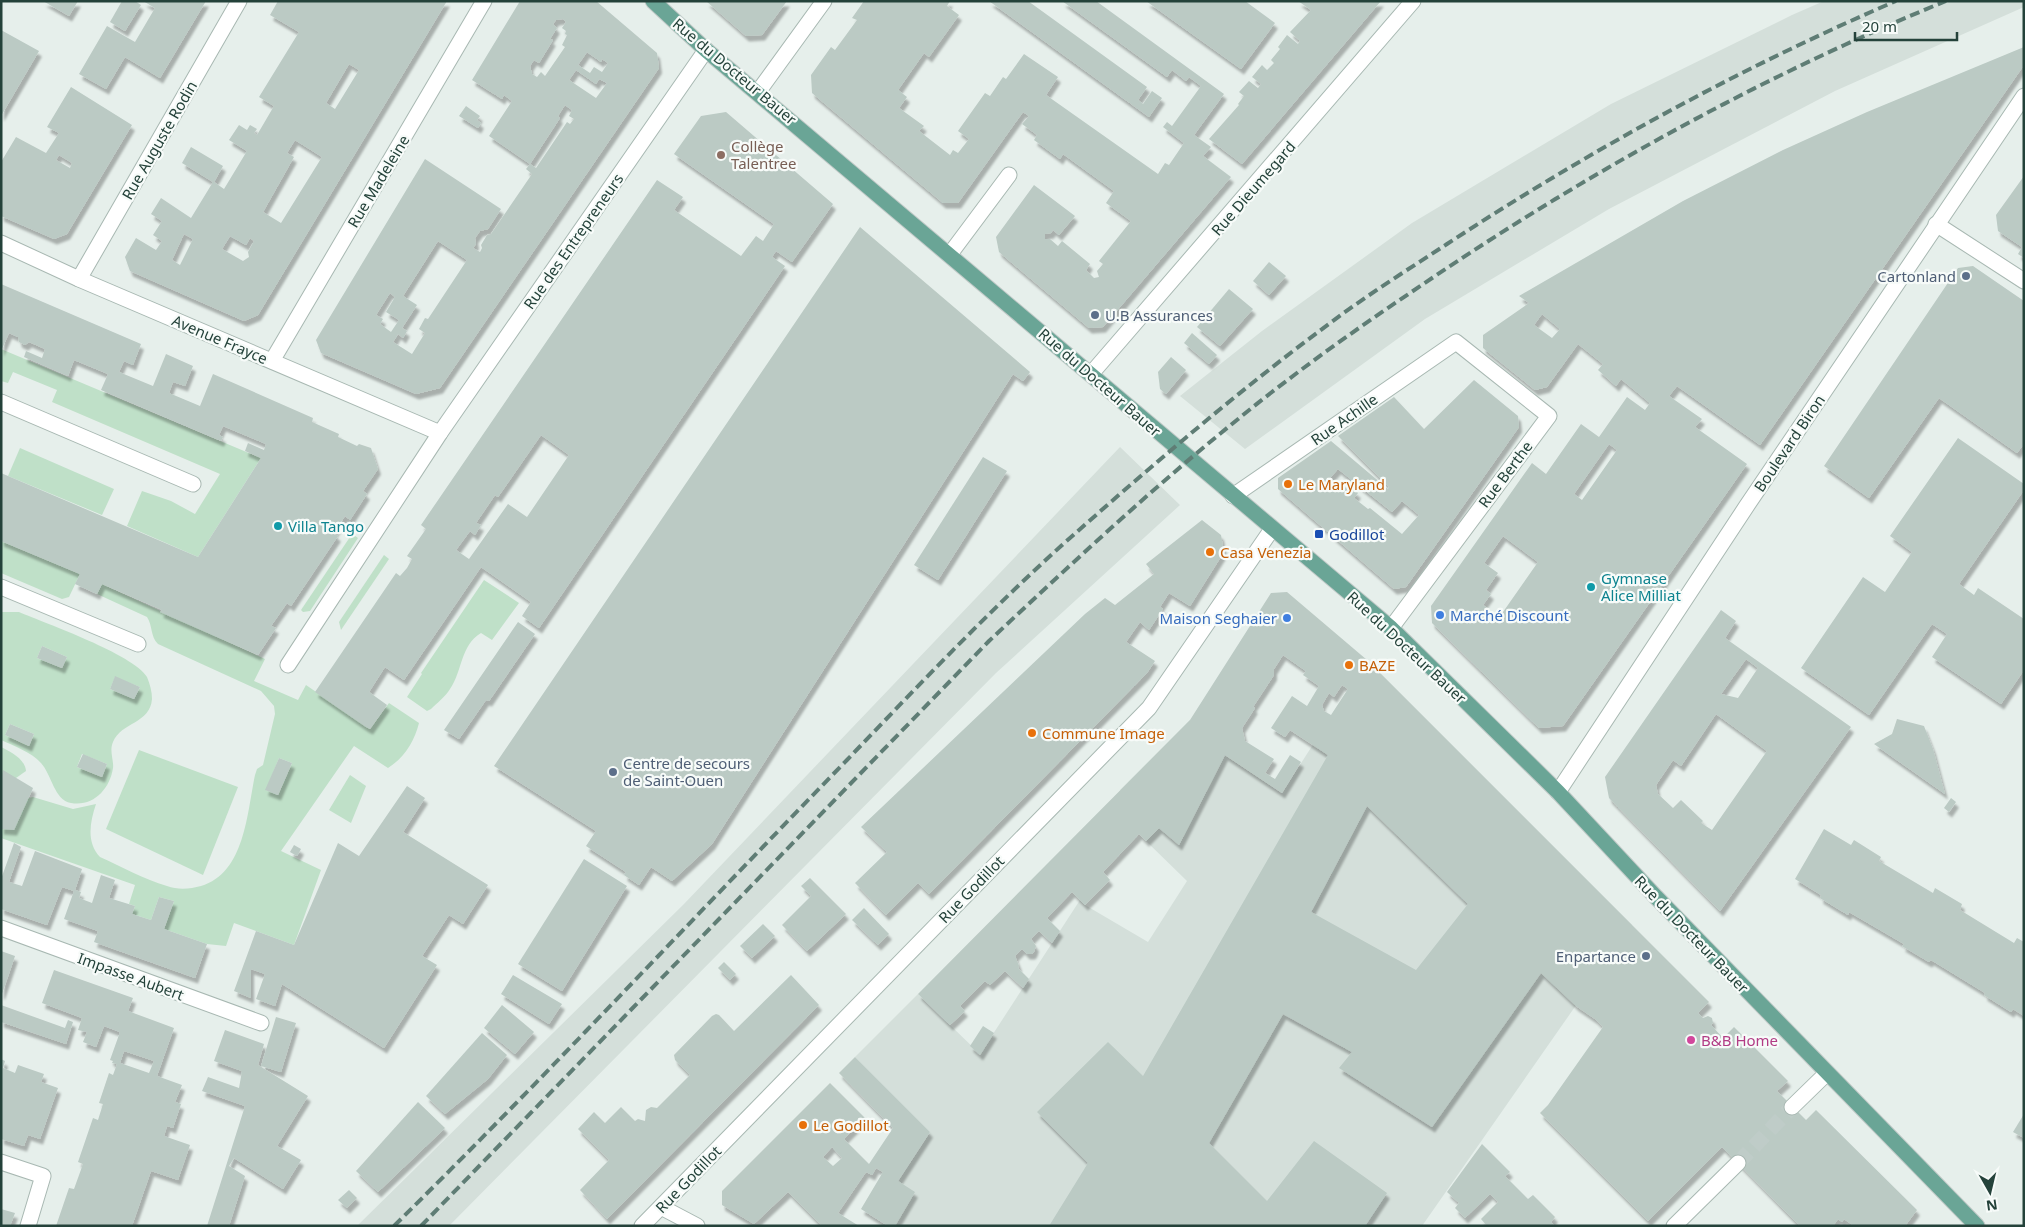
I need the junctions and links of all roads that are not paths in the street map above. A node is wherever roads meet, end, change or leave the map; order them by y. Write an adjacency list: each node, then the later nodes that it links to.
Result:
1 (239, 1): 13 (street, Rue Auguste Rodin)
2 (484, 1): 16 (street, Rue Madeleine)
3 (653, 1): 6 (main road, Rue du Docteur Bauer)
4 (824, 1): 7 (street)
5 (1413, 1): 17 (street, Rue Dieumegard)
6 (706, 50): 7 (main road, Rue du Docteur Bauer); 19 (street, Rue des Entrepreneurs)
7 (758, 92): 12 (main road, Rue du Docteur Bauer)
8 (2024, 96): 10 (street, Boulevard Biron)
9 (1009, 175): 12 (street)
10 (1936, 224): 14 (street); 27 (street, Boulevard Biron)
11 (1, 243): 13 (street, Avenue Frayce)
12 (950, 254): 17 (main road, Rue du Docteur Bauer)
13 (79, 278): 16 (street, Avenue Frayce)
14 (2024, 281)
15 (1456, 342): 21 (street, Rue Achille); 24 (street, Rue Berthe)
16 (272, 361): 19 (street, Avenue Frayce)
17 (1091, 374): 21 (main road, Rue du Docteur Bauer)
18 (1, 402): 20 (street)
19 (440, 433): 26 (street, Rue des Entrepreneurs)
20 (193, 484)
21 (1233, 496): 22 (main road, Rue du Docteur Bauer)
22 (1272, 529): 24 (main road, Rue du Docteur Bauer); 34 (street, Rue Godillot)
23 (1, 587): 25 (street)
24 (1391, 628): 27 (main road, Rue du Docteur Bauer)
25 (138, 644)
26 (288, 665)
27 (1558, 792): 30 (main road, Rue du Docteur Bauer)
28 (1, 928): 29 (street, Impasse Aubert)
29 (261, 1023)
30 (1827, 1073): 31 (street); 39 (main road, Rue du Docteur Bauer)
31 (1792, 1107)
32 (1, 1162): 35 (street)
33 (1738, 1163): 38 (street)
34 (661, 1207): 36 (street, Rue Godillot); 37 (street)
35 (28, 1226)
36 (642, 1226)
37 (697, 1226)
38 (1674, 1226)
39 (1977, 1226)

